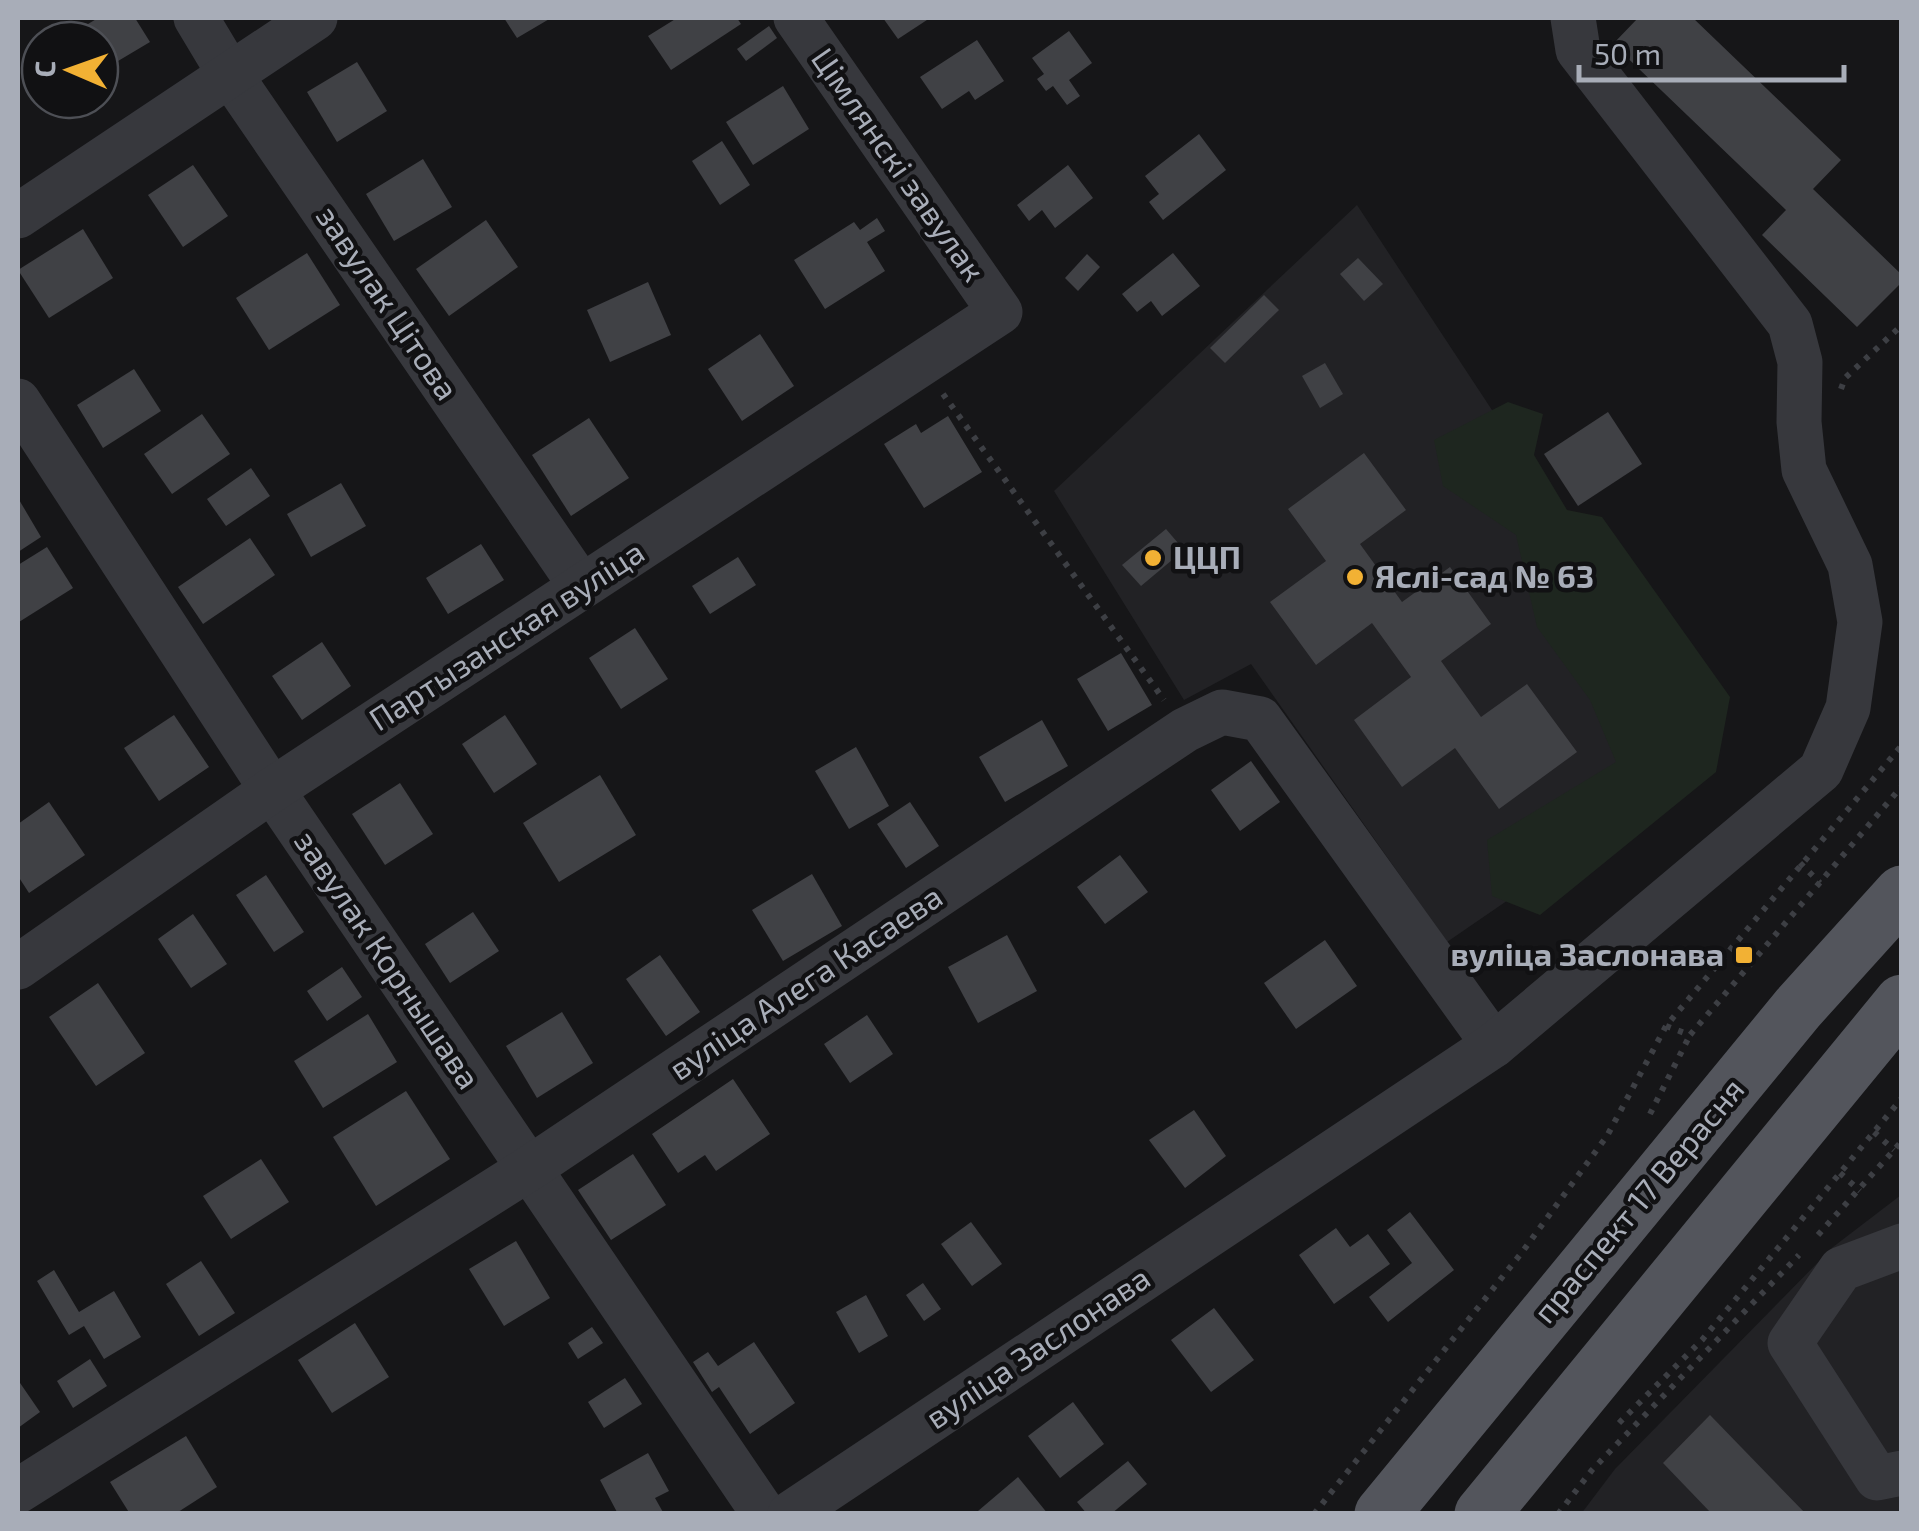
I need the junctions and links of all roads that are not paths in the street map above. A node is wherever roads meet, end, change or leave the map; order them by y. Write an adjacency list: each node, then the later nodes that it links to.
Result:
1 (196, 18): 5 (street, завулак Цітова)
2 (315, 18): 5 (street)
3 (796, 18): 7 (street, Цімлянскі завулак)
4 (1573, 18): 14 (street, вуліца Заслонава)
5 (229, 72): 6 (street); 9 (street, завулак Цітова)
6 (18, 216)
7 (1000, 312): 9 (street, Партызанская вуліца)
8 (18, 401): 10 (street, завулак Корнышава)
9 (581, 586): 10 (street, Партызанская вуліца)
10 (272, 790): 12 (street, Партызанская вуліца); 15 (street, завулак Корнышава)
11 (1902, 894): 21 (main road, праспект 17 Верасня)
12 (18, 967)
13 (1902, 1002): 22 (main road)
14 (1494, 1046): 15 (street, вуліца Алега Касаева); 20 (street, вуліца Заслонава)
15 (530, 1168): 18 (street, вуліца Алега Касаева); 19 (street, завулак Корнышава)
16 (1902, 1246): 17 (street)
17 (1902, 1473)
18 (18, 1491)
19 (764, 1514)
20 (790, 1514)
21 (1382, 1514)
22 (1482, 1514)

